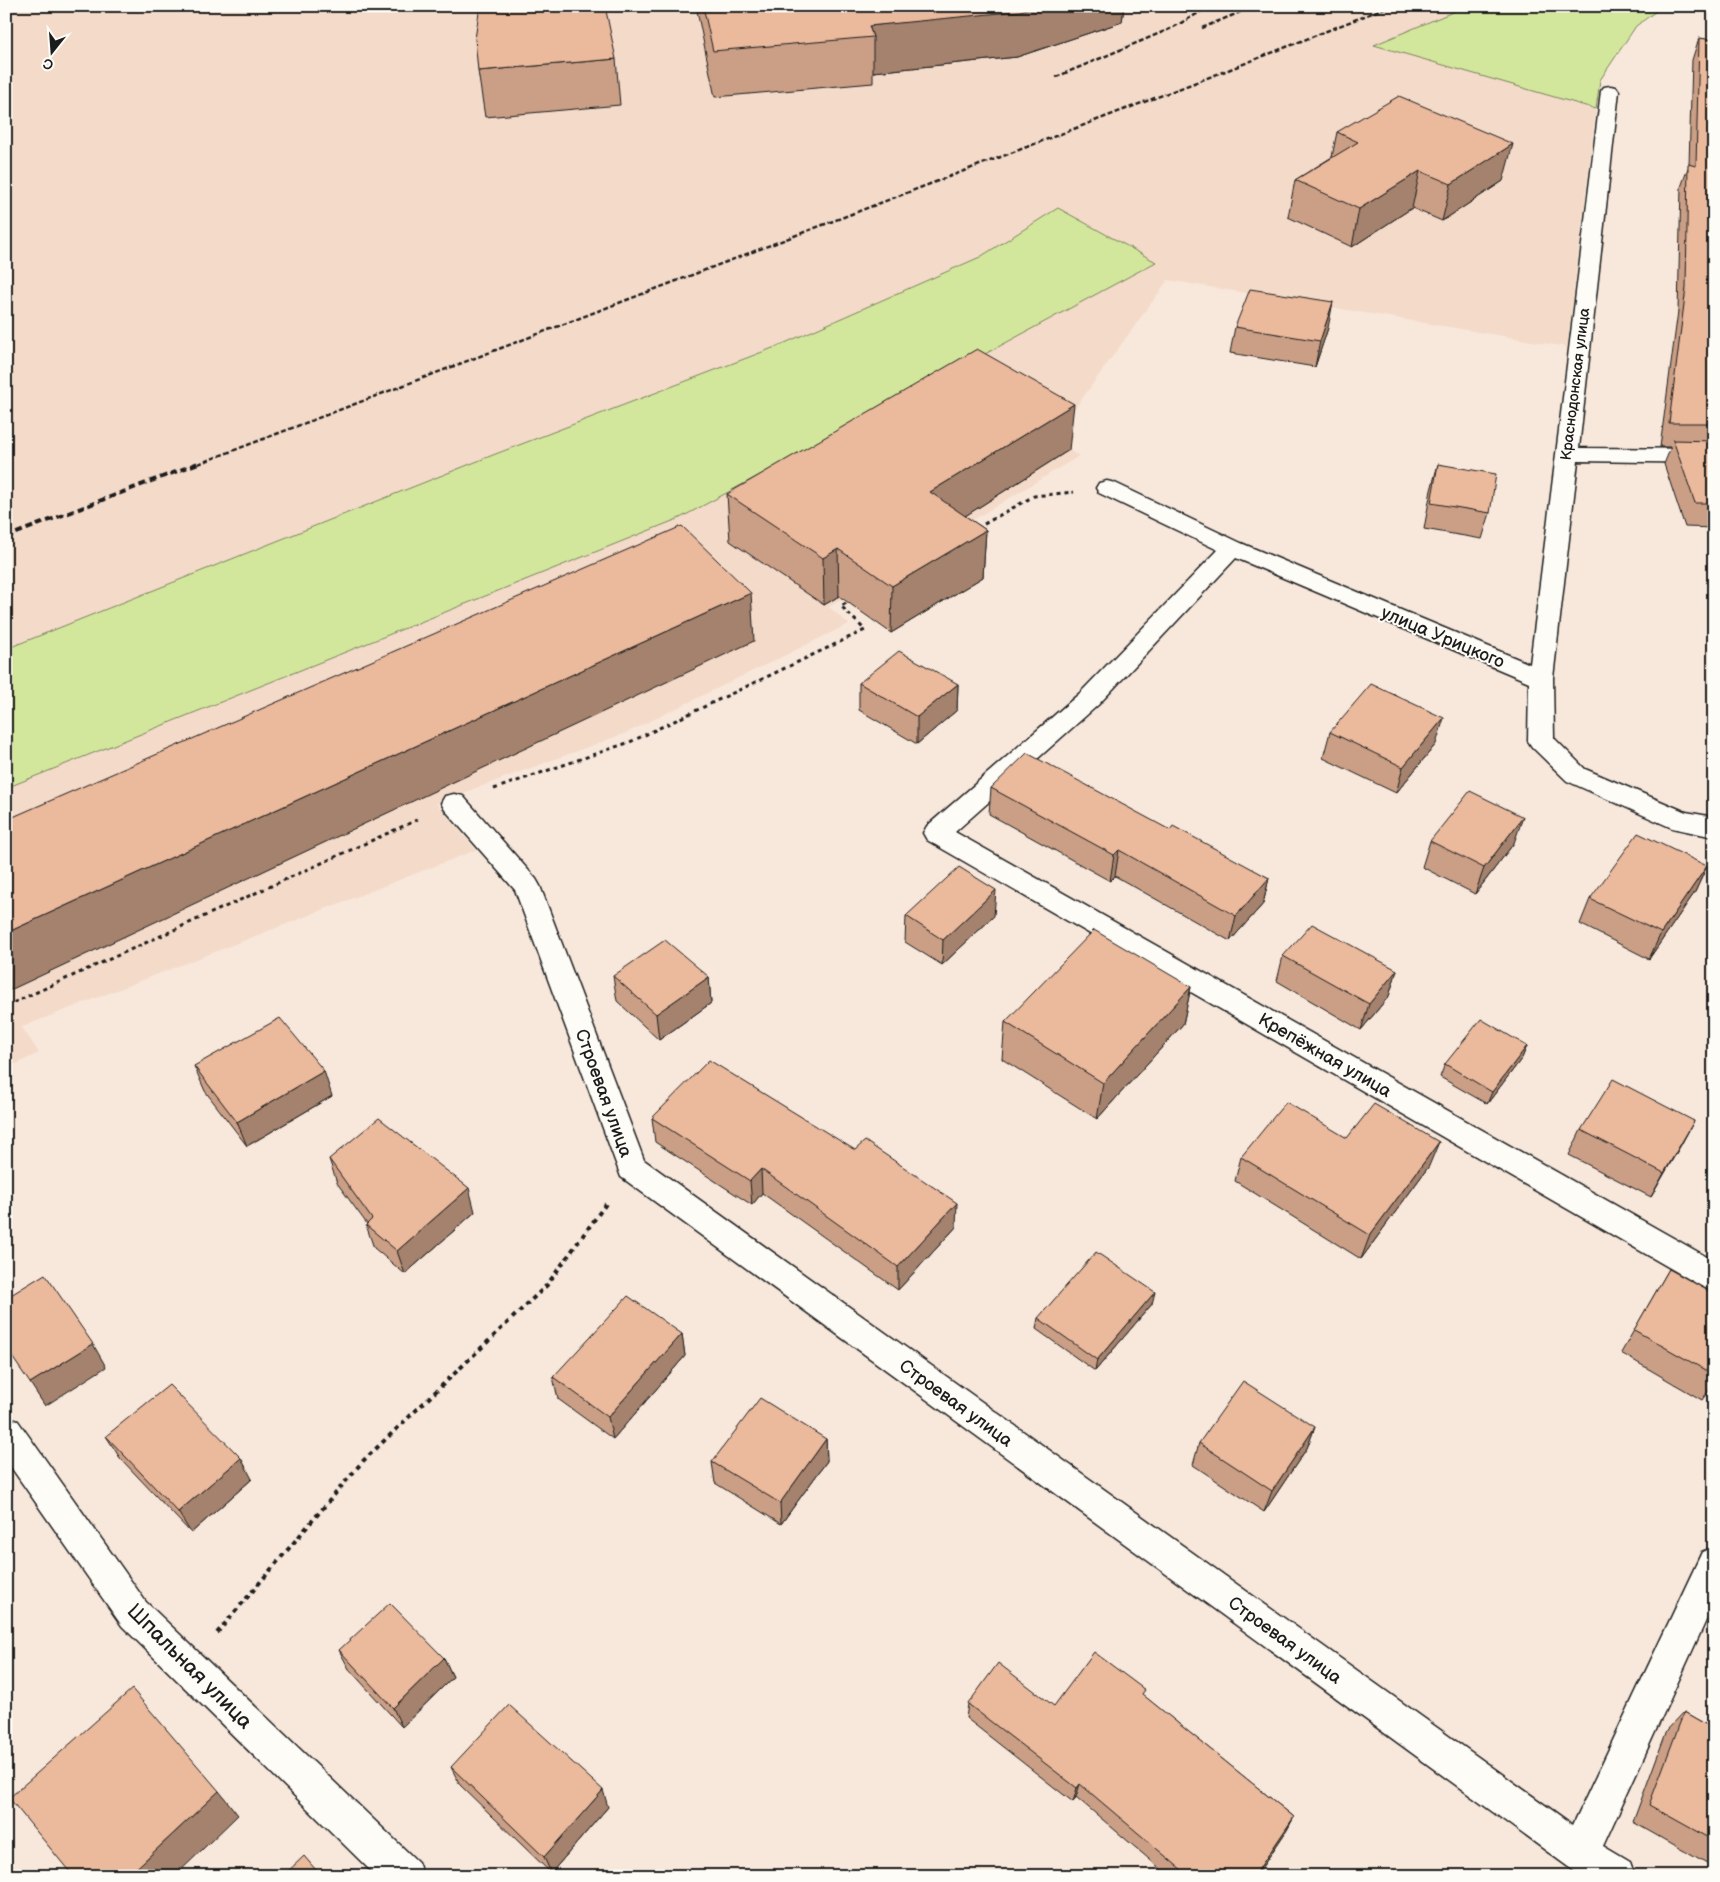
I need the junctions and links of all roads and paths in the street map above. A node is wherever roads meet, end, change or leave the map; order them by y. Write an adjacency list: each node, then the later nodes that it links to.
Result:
1 (1610, 91): 2 (street, Краснодонская улица)
2 (1566, 454): 3 (street); 8 (street, Краснодонская улица)
3 (1714, 456)
4 (1107, 488): 5 (path); 6 (street, улица Урицкого)
5 (975, 529)
6 (1232, 548): 8 (street, улица Урицкого); 13 (street, Крепёжная улица)
7 (858, 596): 9 (path)
8 (1541, 678): 10 (street)
9 (454, 803): 11 (path); 12 (street, Строевая улица)
10 (1714, 827)
11 (6, 1006)
12 (632, 1168): 16 (path); 17 (street, Строевая улица)
13 (1714, 1277)
14 (6, 1432): 16 (street, Шпальная улица)
15 (1714, 1564): 17 (street)
16 (189, 1666): 18 (street, Шпальная улица)
17 (1580, 1853): 19 (street, Строевая улица)
18 (404, 1876)
19 (1616, 1876)

